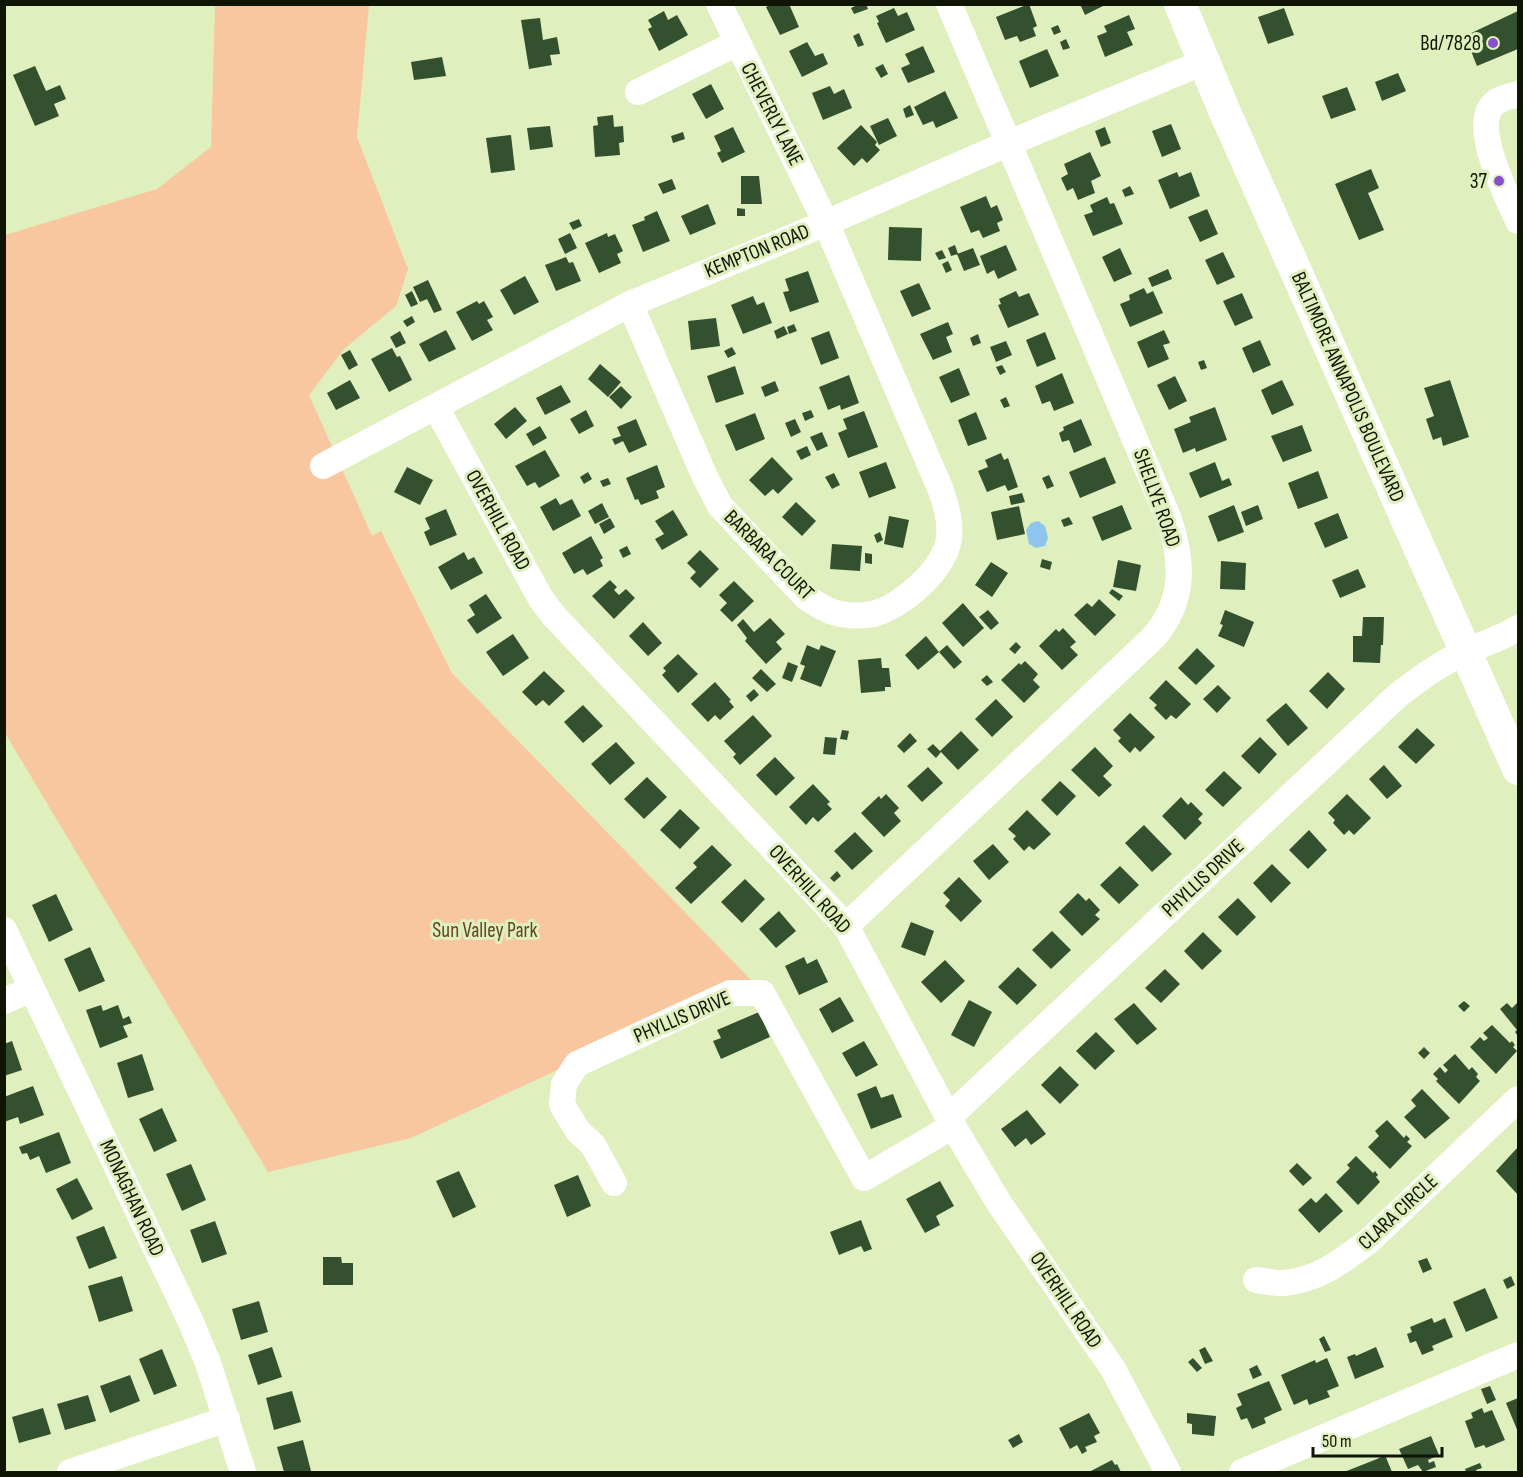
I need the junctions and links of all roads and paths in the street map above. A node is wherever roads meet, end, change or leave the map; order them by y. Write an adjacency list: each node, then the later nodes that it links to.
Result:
1 (719, 4): 4 (street, CHEVERLY LANE)
2 (949, 4): 8 (street, SHELLYE ROAD)
3 (1180, 4): 5 (main road, BALTIMORE ANNAPOLIS BOULEVARD)
4 (737, 43): 6 (street); 10 (street, CHEVERLY LANE)
5 (1204, 62): 8 (street, KEMPTON ROAD); 16 (main road, BALTIMORE ANNAPOLIS BOULEVARD)
6 (638, 92)
7 (1518, 94): 9 (street)
8 (1009, 143): 10 (street, KEMPTON ROAD); 18 (street, SHELLYE ROAD)
9 (1518, 221)
10 (826, 223): 11 (street, KEMPTON ROAD); 11 (street, BARBARA COURT)
11 (630, 304): 12 (street, KEMPTON ROAD)
12 (436, 407): 13 (street, KEMPTON ROAD); 18 (street, OVERHILL ROAD)
13 (323, 466)
14 (1518, 610): 16 (street)
15 (1518, 628): 16 (street)
16 (1467, 651): 17 (main road, BALTIMORE ANNAPOLIS BOULEVARD); 23 (street, PHYLLIS DRIVE)
17 (1518, 769)
18 (846, 926): 23 (street, OVERHILL ROAD)
19 (4, 930): 20 (street, MONAGHAN ROAD)
20 (32, 989): 21 (street); 27 (street, MONAGHAN ROAD)
21 (4, 1001)
22 (1518, 1099): 25 (street, CLARA CIRCLE)
23 (951, 1121): 24 (street, PHYLLIS DRIVE); 30 (street, OVERHILL ROAD)
24 (614, 1183)
25 (1256, 1280)
26 (1518, 1355): 31 (street)
27 (227, 1419): 28 (street); 29 (street, MONAGHAN ROAD)
28 (70, 1473)
29 (243, 1473)
30 (1168, 1473)
31 (1242, 1473)

